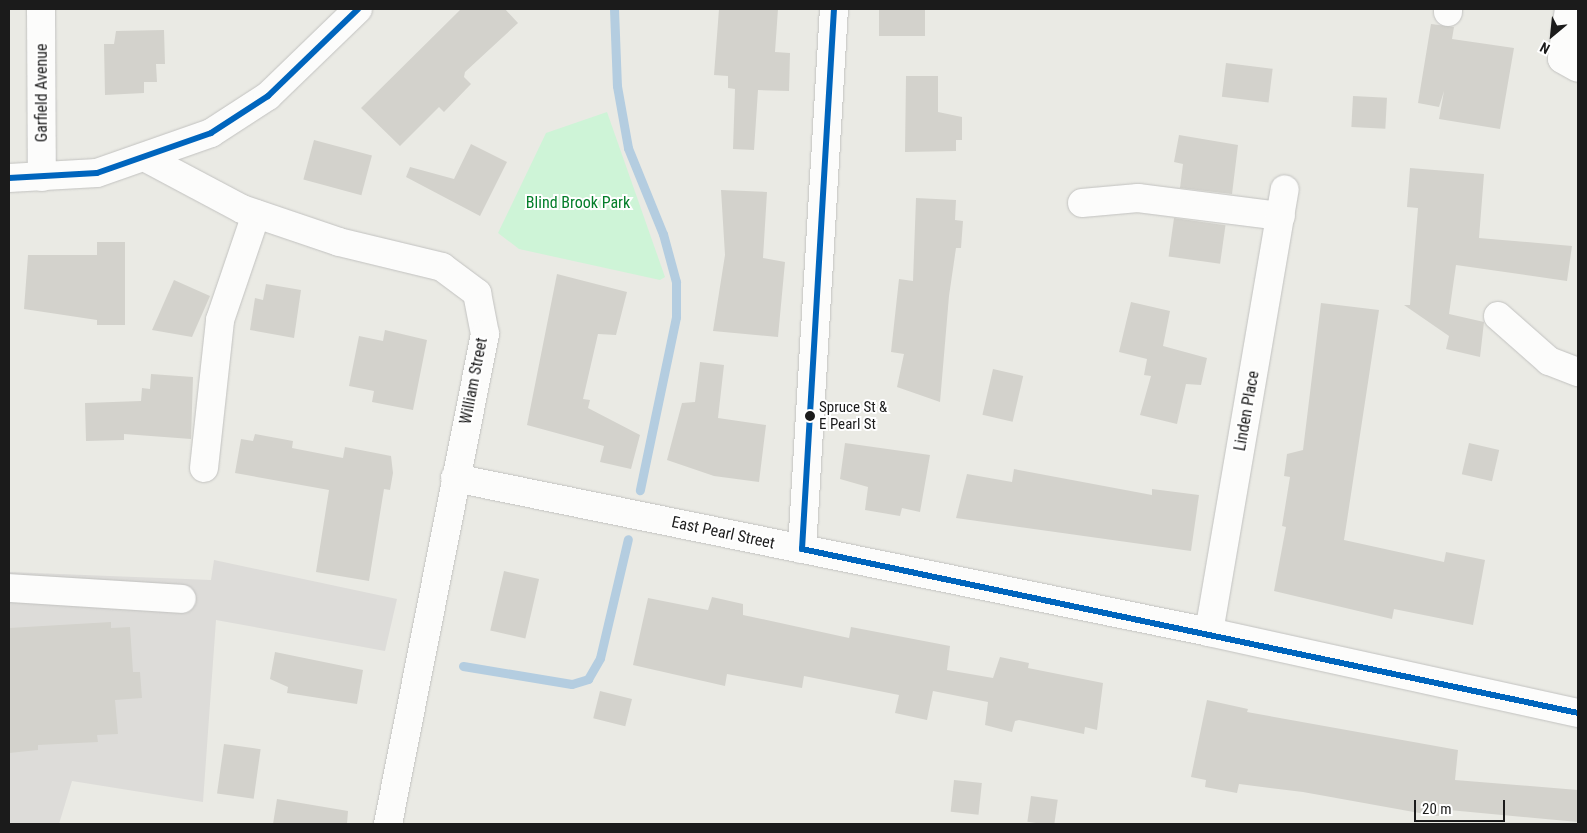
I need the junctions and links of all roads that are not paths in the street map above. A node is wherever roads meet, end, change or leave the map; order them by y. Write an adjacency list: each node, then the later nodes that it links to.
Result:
1 (41, 9): 7 (street, Garfield Avenue)
2 (358, 9): 6 (street)
3 (834, 9): 17 (street)
4 (1569, 9): 5 (street)
5 (1578, 68)
6 (146, 158): 7 (street); 11 (street, William Street)
7 (42, 177): 8 (street)
8 (9, 178)
9 (1285, 190): 12 (street, Linden Place)
10 (1082, 203): 12 (street)
11 (256, 214): 15 (street); 16 (street, William Street)
12 (1281, 216): 20 (street, Linden Place)
13 (1498, 316): 14 (street)
14 (1578, 372)
15 (204, 468)
16 (454, 478): 17 (street, East Pearl Street); 22 (street, William Street)
17 (802, 549): 20 (street, East Pearl Street)
18 (9, 588): 19 (street)
19 (182, 599)
20 (1209, 632): 21 (street, East Pearl Street)
21 (1578, 713)
22 (388, 824)

